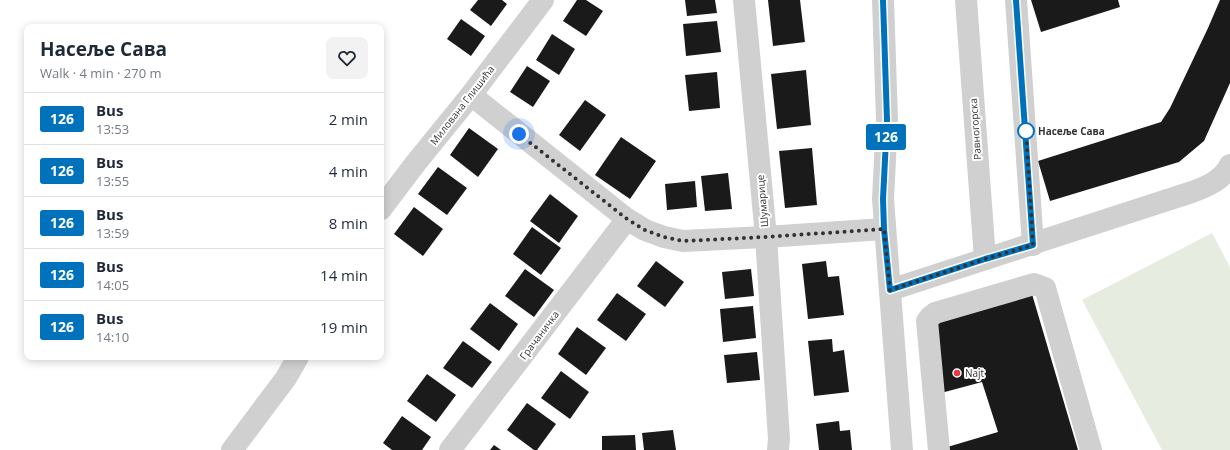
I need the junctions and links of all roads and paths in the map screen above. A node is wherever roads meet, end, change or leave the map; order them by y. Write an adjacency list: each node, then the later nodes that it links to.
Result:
1 (543, 0): 6 (street, Милована Глишића)
2 (744, 0): 11 (street, Шумарице)
3 (883, 0): 10 (street)
4 (966, 0): 13 (street, Равногорска)
5 (1016, 0): 12 (street)
6 (471, 96): 8 (street, Милована Глишића); 9 (street)
7 (1230, 165): 12 (street)
8 (384, 205)
9 (627, 219): 11 (street); 17 (street, Грачаничка)
10 (884, 229): 11 (street); 14 (street)
11 (766, 237): 18 (street, Шумарице)
12 (1033, 245): 13 (street)
13 (985, 259): 14 (street)
14 (890, 290): 19 (street)
15 (296, 360): 16 (street)
16 (232, 450)
17 (450, 450)
18 (778, 450)
19 (902, 450)
20 (940, 450): 21 (street)
21 (1091, 450)

